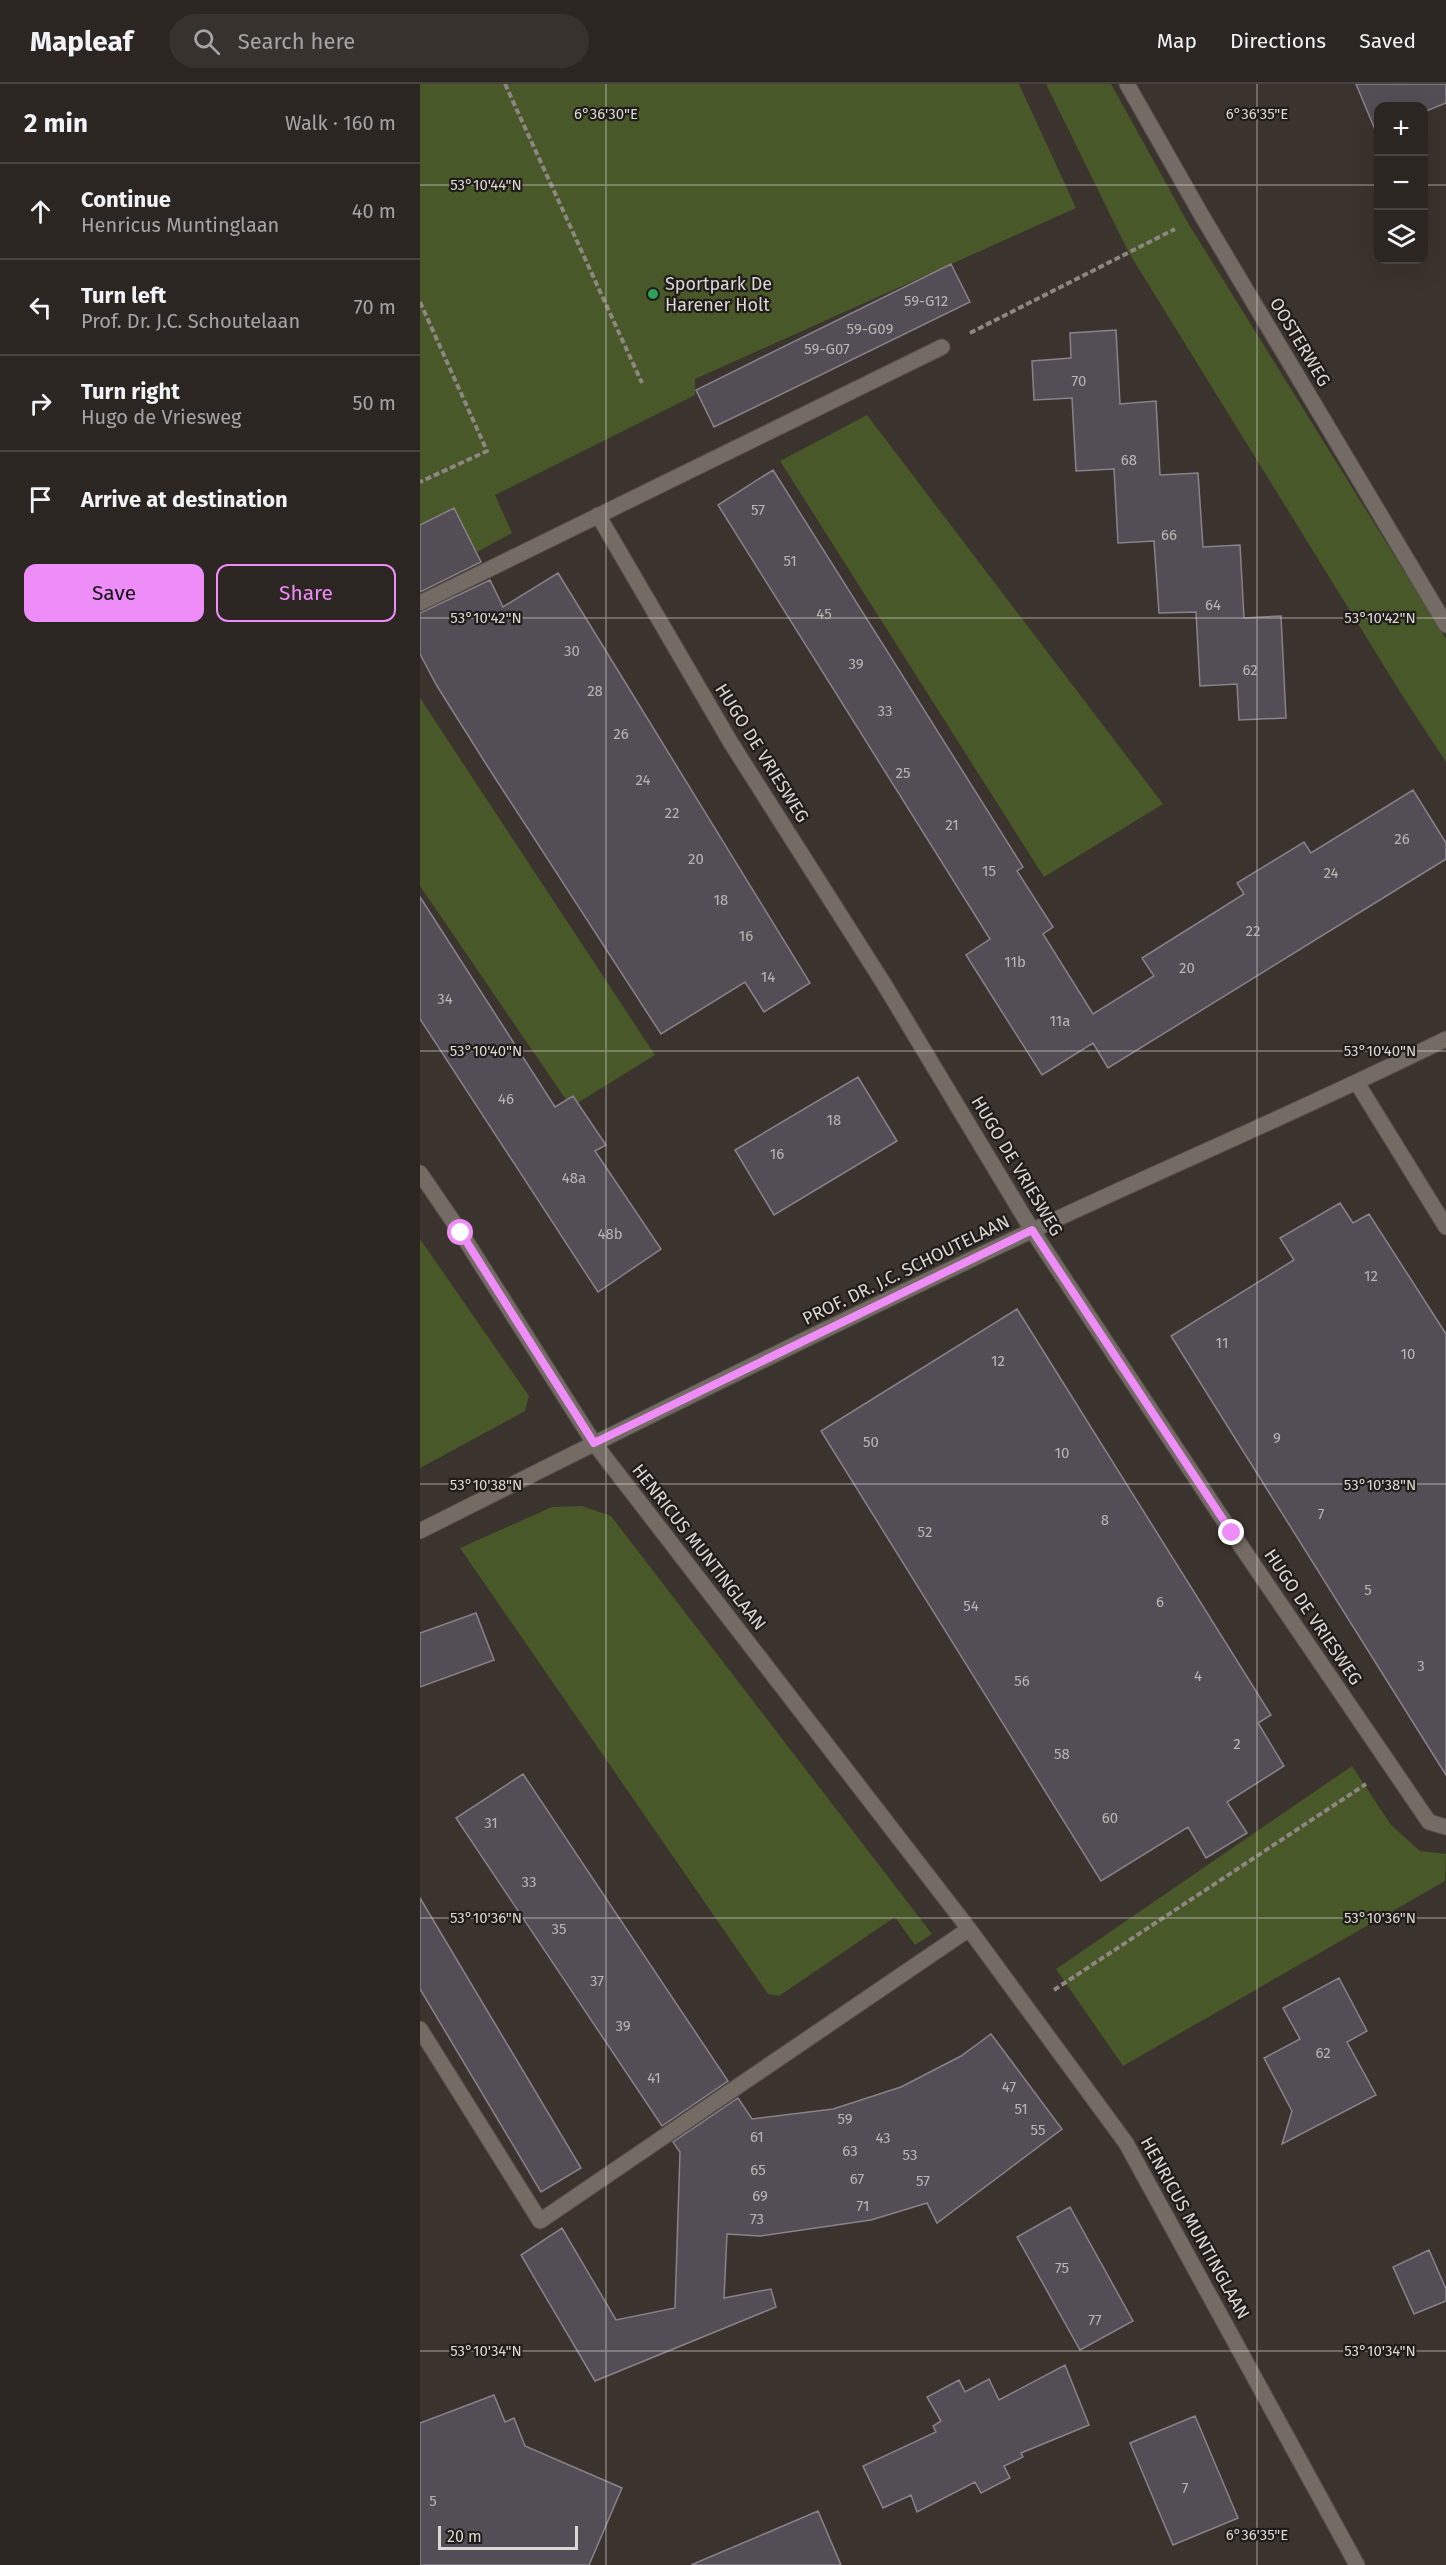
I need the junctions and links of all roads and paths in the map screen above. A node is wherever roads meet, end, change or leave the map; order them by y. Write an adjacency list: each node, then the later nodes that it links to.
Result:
1 (505, 84): 6 (path)
2 (1127, 84): 3 (street, OOSTERWEG)
3 (1202, 216): 5 (path); 10 (street, OOSTERWEG)
4 (420, 302): 7 (path)
5 (942, 347): 8 (street)
6 (642, 383)
7 (420, 482)
8 (598, 515): 9 (street); 15 (street, HUGO DE VRIESWEG)
9 (420, 603)
10 (1445, 620)
11 (1446, 1039): 12 (street, PROF. DR. J.C. SCHOUTELAAN)
12 (1357, 1083): 14 (street); 15 (street, PROF. DR. J.C. SCHOUTELAAN)
13 (420, 1173): 16 (street, HENRICUS MUNTINGLAAN)
14 (1446, 1227)
15 (1032, 1230): 16 (street, PROF. DR. J.C. SCHOUTELAAN); 18 (street, HUGO DE VRIESWEG)
16 (594, 1443): 17 (street, PROF. DR. J.C. SCHOUTELAAN); 20 (street, HENRICUS MUNTINGLAAN)
17 (420, 1531)
18 (1392, 1767): 19 (street, HUGO DE VRIESWEG); 21 (path)
19 (1446, 1827)
20 (969, 1929): 21 (street, HENRICUS MUNTINGLAAN); 22 (street)
21 (1027, 2008): 23 (street, HENRICUS MUNTINGLAAN)
22 (420, 2029)
23 (1357, 2565)

